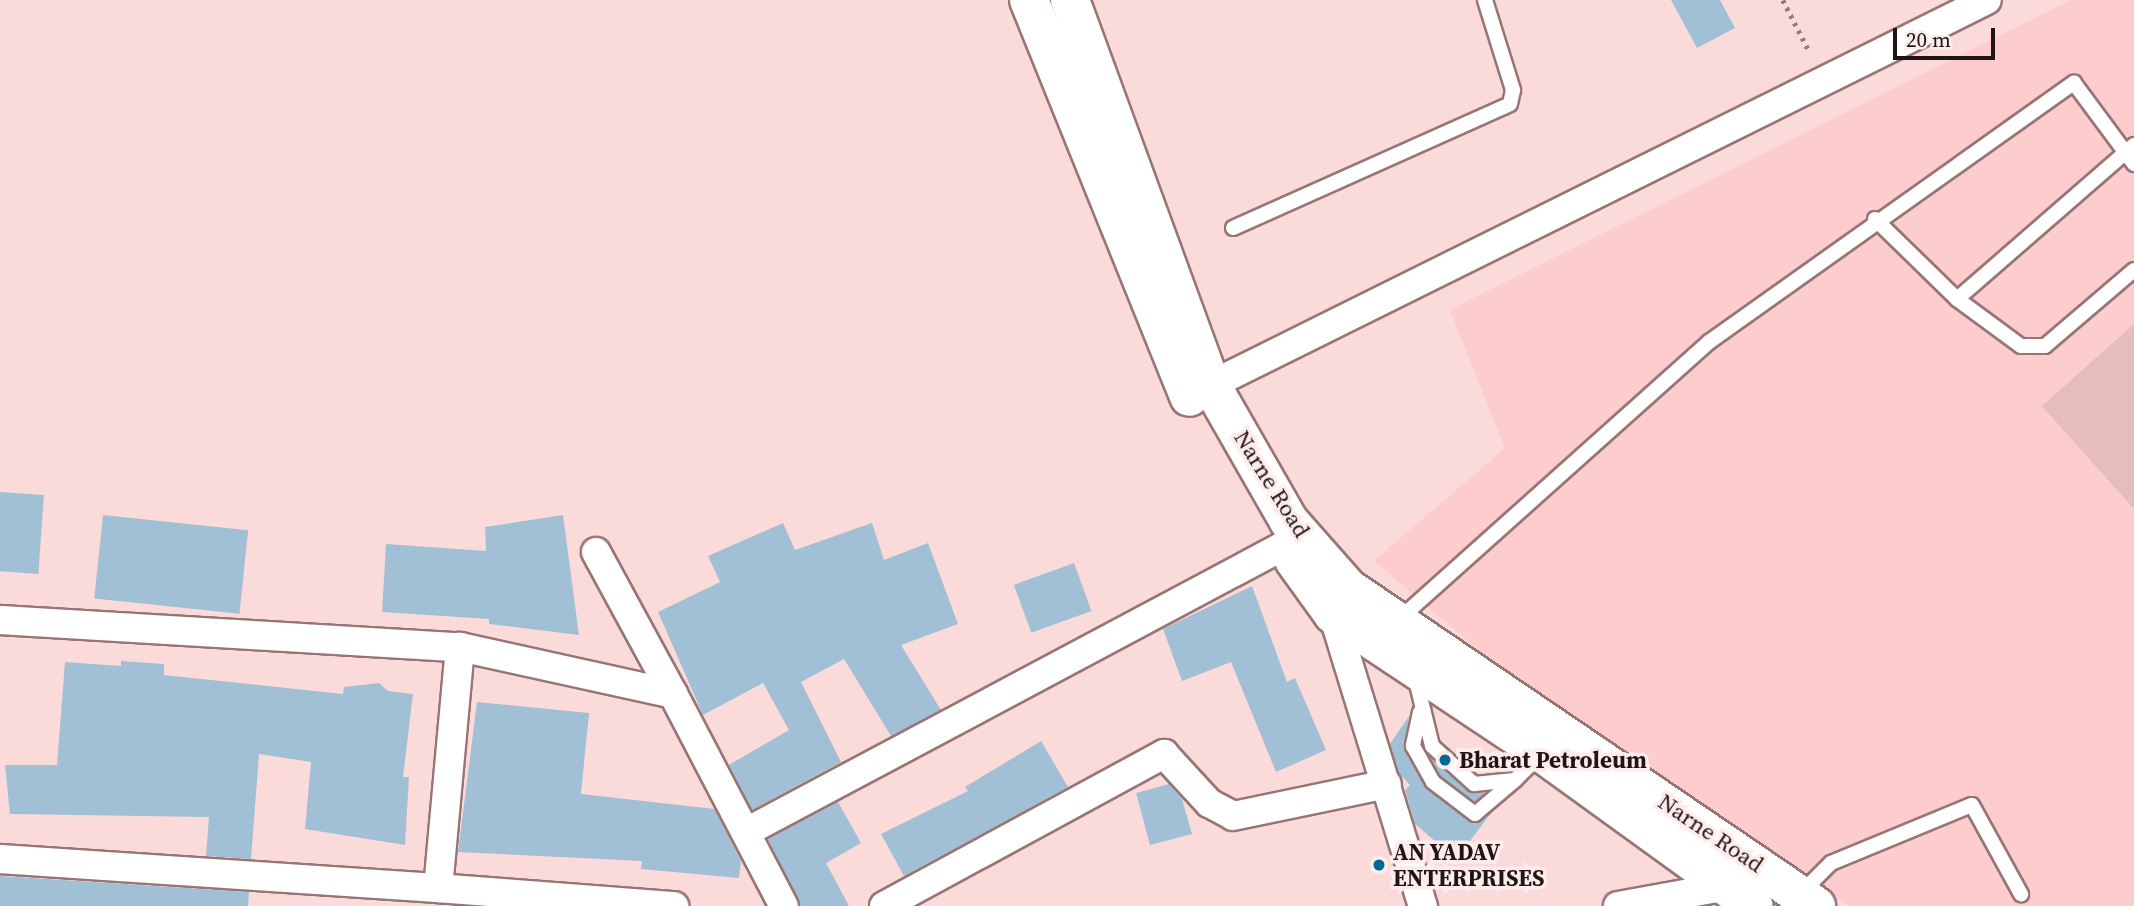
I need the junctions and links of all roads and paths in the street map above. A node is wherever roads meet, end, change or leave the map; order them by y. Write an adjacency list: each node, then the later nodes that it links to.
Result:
1 (1030, 0): 13 (main road, Narne Road)
2 (1070, 0): 12 (main road, Narne Road)
3 (1485, 0): 9 (lane)
4 (1783, 0): 6 (path)
5 (1987, 0): 6 (street)
6 (1824, 79): 12 (street)
7 (2131, 154): 8 (lane); 11 (lane)
8 (1875, 219): 11 (lane); 17 (lane)
9 (1233, 228)
10 (2134, 270): 11 (lane)
11 (1956, 299)
12 (1211, 385): 17 (main road, Narne Road)
13 (1283, 545): 15 (main road, Narne Road); 25 (street)
14 (596, 552): 20 (street)
15 (1333, 614): 19 (main road, Narne Road); 24 (street)
16 (0, 620): 18 (street)
17 (1396, 622): 30 (main road, Narne Road)
18 (460, 647): 20 (street); 27 (street)
19 (1413, 667): 21 (lane); 22 (main road, Narne Road)
20 (673, 694): 25 (street)
21 (1421, 709): 23 (lane); 23 (lane)
22 (1542, 753): 23 (lane); 29 (main road, Narne Road)
23 (1515, 780)
24 (1387, 784): 33 (street); 34 (street)
25 (748, 831): 32 (street)
26 (0, 859): 27 (street)
27 (438, 888): 31 (street)
28 (2021, 894): 30 (lane)
29 (1741, 896): 35 (street)
30 (1808, 900)
31 (674, 906)
32 (784, 906)
33 (884, 906)
34 (1423, 906)
35 (1618, 906)

